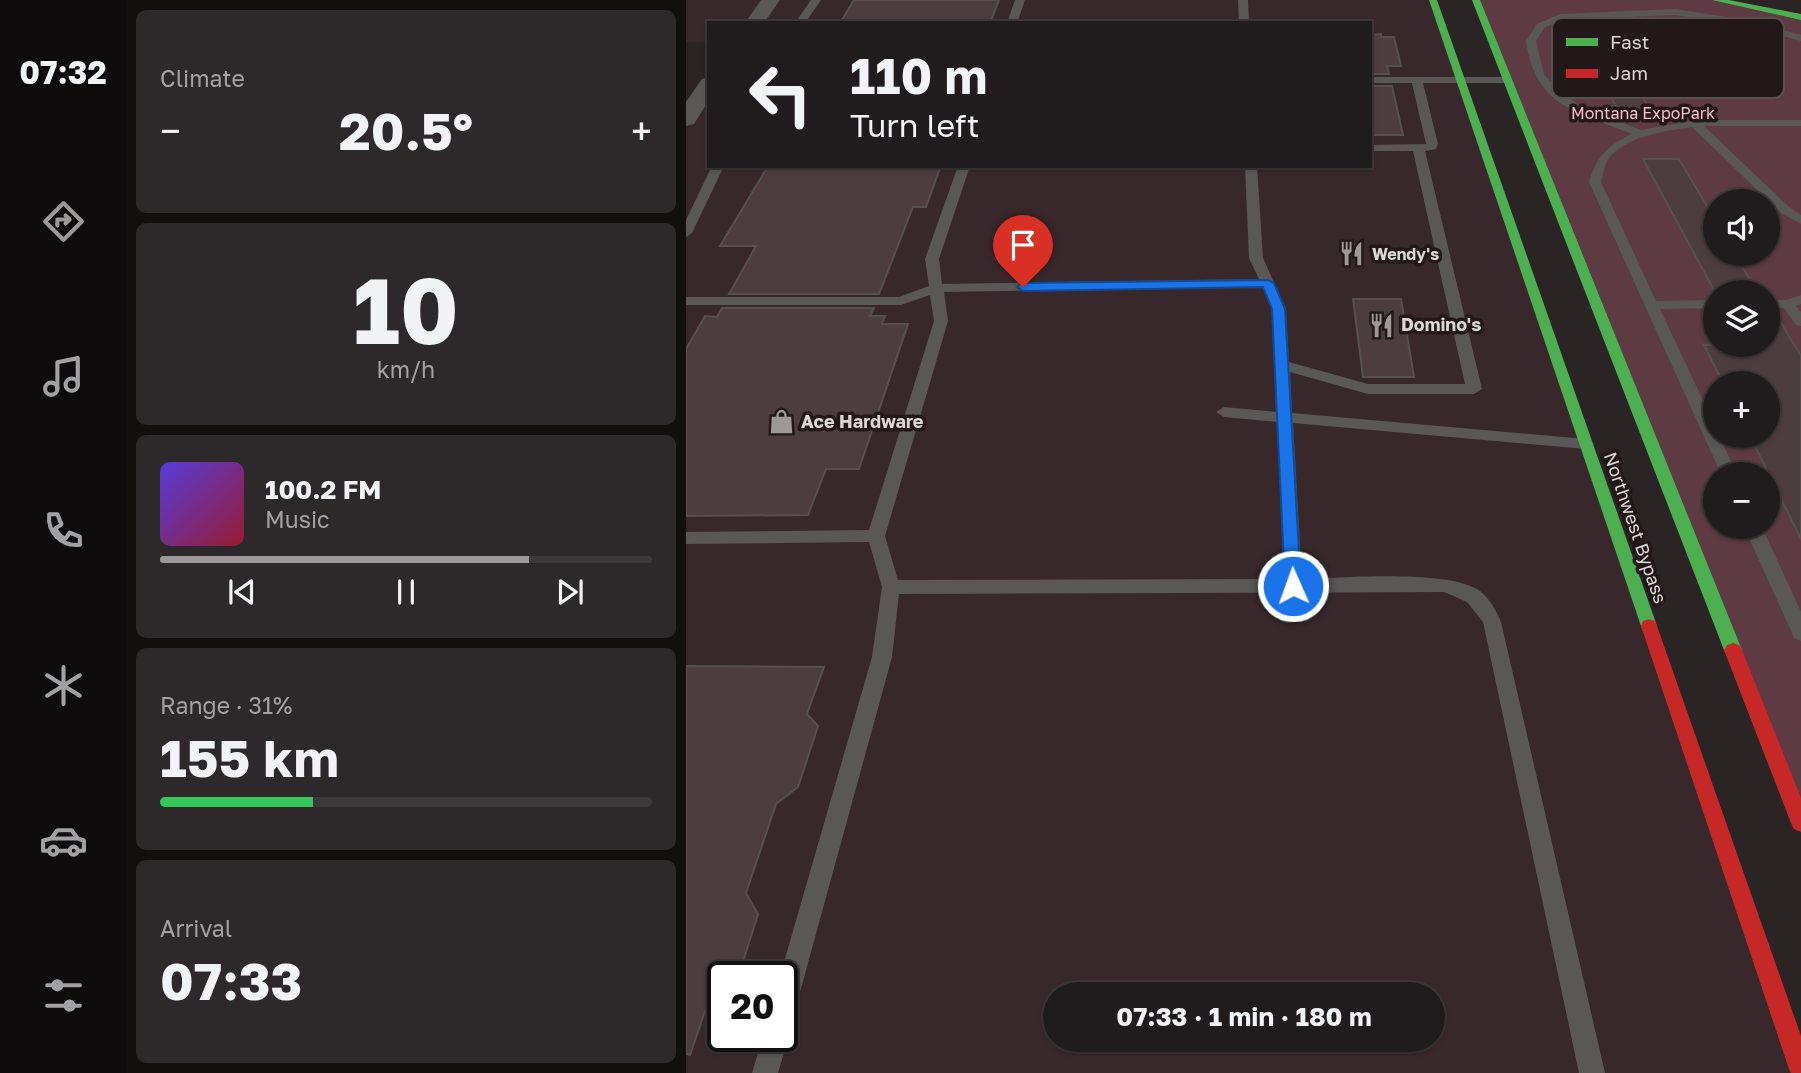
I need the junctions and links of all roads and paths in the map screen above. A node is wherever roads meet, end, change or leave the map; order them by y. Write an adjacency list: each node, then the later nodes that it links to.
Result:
1 (771, 0): 11 (street)
2 (816, 0): 12 (lane)
3 (1020, 0): 13 (lane)
4 (1243, 0): 14 (lane)
5 (1433, 0): 20 (main road, Northwest Bypass)
6 (1476, 0): 21 (main road)
7 (1716, 0): 8 (main road)
8 (1801, 17)
9 (1558, 18): 10 (lane)
10 (1714, 18)
11 (755, 21)
12 (801, 21)
13 (1013, 21)
14 (1244, 21)
15 (1552, 21): 23 (lane)
16 (1784, 33): 17 (lane)
17 (1801, 38)
18 (1372, 80): 19 (lane)
19 (1417, 80): 20 (lane); 30 (lane)
20 (1461, 80): 21 (lane); 46 (main road, Northwest Bypass)
21 (1508, 80): 55 (main road)
22 (707, 88): 25 (street)
23 (1552, 90)
24 (1561, 98): 28 (lane)
25 (686, 119)
26 (1801, 123): 27 (lane)
27 (1695, 124): 28 (lane); 34 (lane)
28 (1643, 135): 40 (lane)
29 (1372, 148): 30 (lane)
30 (1418, 148): 43 (lane)
31 (717, 168): 35 (lane)
32 (963, 168): 37 (lane)
33 (1251, 168): 36 (lane)
34 (1801, 220)
35 (686, 233)
36 (1268, 283): 37 (lane); 43 (lane)
37 (936, 288): 38 (lane); 48 (lane)
38 (686, 301)
39 (1794, 302): 42 (lane)
40 (1651, 304): 41 (lane); 47 (lane)
41 (1703, 304)
42 (1801, 322)
43 (1283, 365): 45 (lane)
44 (1224, 412): 45 (lane)
45 (1286, 415): 46 (lane); 51 (lane)
46 (1586, 444): 58 (main road, Northwest Bypass)
47 (1723, 462)
48 (876, 536): 49 (lane); 52 (lane)
49 (686, 538)
50 (1760, 539): 53 (lane)
51 (1293, 586): 52 (lane); 60 (lane)
52 (891, 587): 56 (lane)
53 (1792, 594): 54 (lane)
54 (1801, 632)
55 (1801, 823)
56 (797, 961)
57 (771, 1052): 59 (lane)
58 (1801, 1069)
59 (765, 1073)
60 (1592, 1073)

